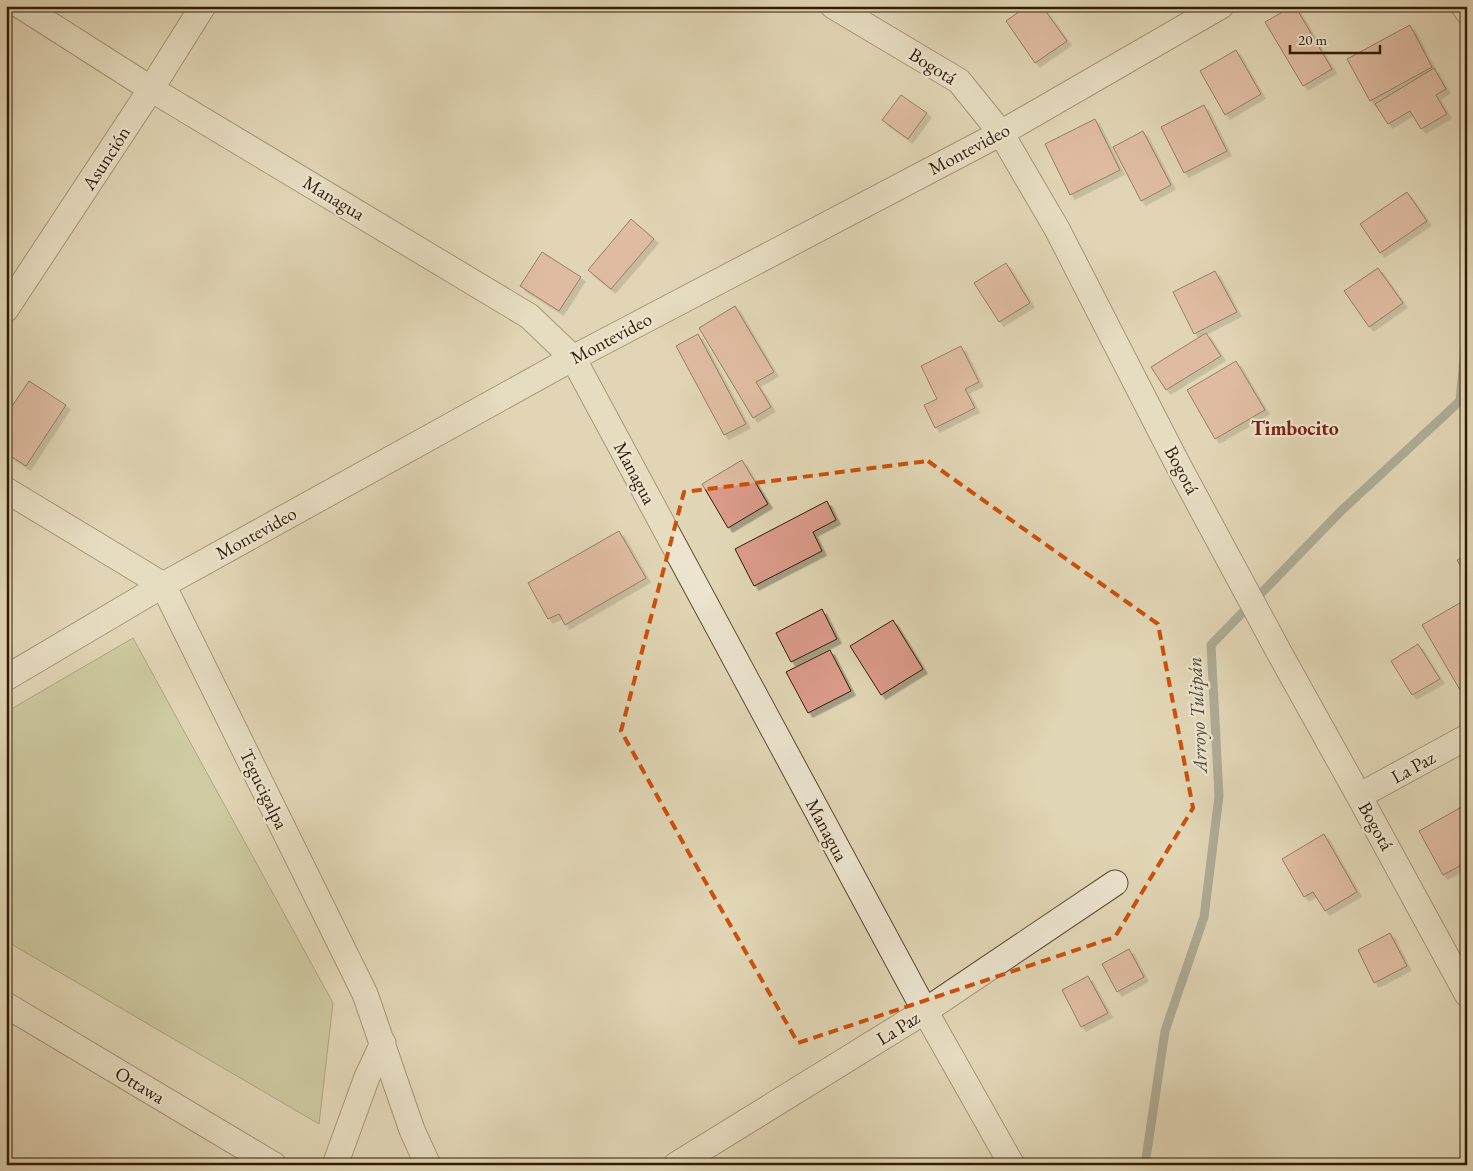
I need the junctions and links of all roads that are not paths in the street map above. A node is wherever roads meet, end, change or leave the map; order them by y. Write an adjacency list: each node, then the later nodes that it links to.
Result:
1 (20, 6): 7 (street, Managua)
2 (203, 6): 7 (street, Asunción)
3 (833, 6): 8 (street, Bogotá)
4 (1221, 6): 8 (street, Montevideo)
5 (1464, 6): 6 (street)
6 (1467, 11)
7 (151, 89): 9 (street, Asunción); 10 (street, Managua)
8 (1001, 133): 10 (street, Montevideo); 15 (street, Bogotá)
9 (6, 309)
10 (573, 358): 12 (street, Montevideo); 19 (street, Managua)
11 (6, 490): 12 (street)
12 (163, 585): 13 (street, Montevideo); 20 (street, Tegucigalpa)
13 (6, 678)
14 (1467, 737): 15 (street, La Paz)
15 (1359, 796): 17 (street, Bogotá)
16 (1115, 883): 19 (street, La Paz)
17 (1467, 994)
18 (6, 1005): 21 (street, Ottawa)
19 (925, 1012): 24 (street, La Paz); 25 (street, Managua)
20 (383, 1044): 22 (street); 23 (street, Tegucigalpa)
21 (274, 1165)
22 (335, 1165)
23 (428, 1165)
24 (676, 1165)
25 (1012, 1165)

